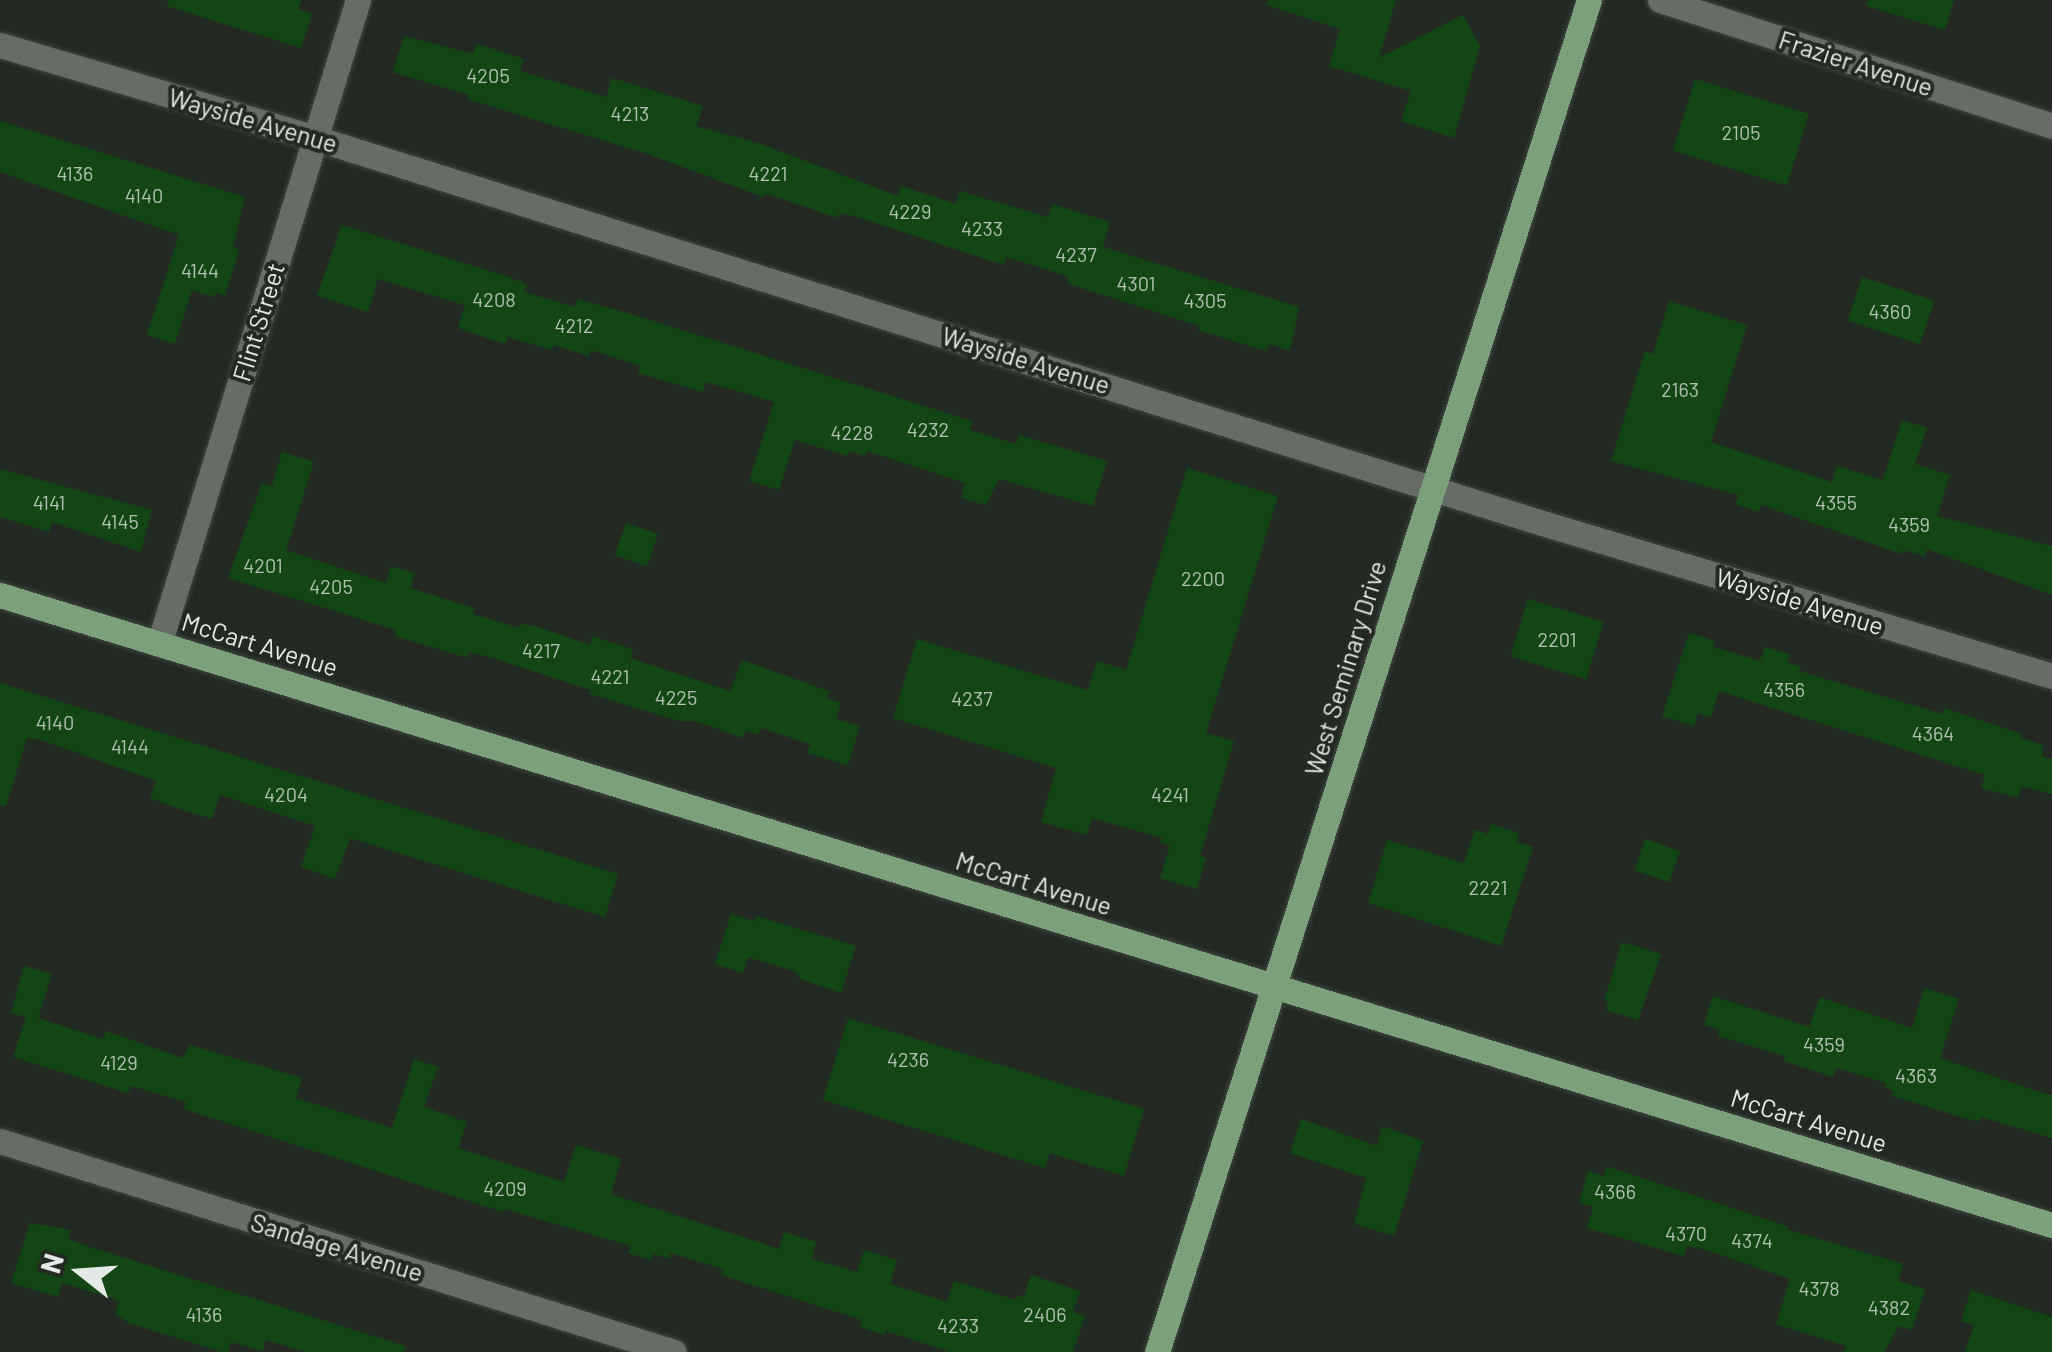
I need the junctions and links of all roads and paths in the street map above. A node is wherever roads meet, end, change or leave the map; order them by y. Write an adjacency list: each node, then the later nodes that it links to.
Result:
1 (358, 0): 6 (street, Flint Street)
2 (1589, 0): 7 (main road, West Seminary Drive)
3 (1660, 0): 5 (street, Frazier Avenue)
4 (0, 46): 6 (street, Wayside Avenue)
5 (2052, 126)
6 (315, 138): 7 (street, Wayside Avenue); 9 (street, Flint Street)
7 (1433, 487): 10 (street, Wayside Avenue); 11 (main road, West Seminary Drive)
8 (0, 595): 9 (main road, McCart Avenue)
9 (159, 644): 11 (main road, McCart Avenue)
10 (2052, 676)
11 (1274, 989): 13 (main road, McCart Avenue); 15 (main road, West Seminary Drive)
12 (0, 1141): 14 (street, Sandage Avenue)
13 (2052, 1226)
14 (674, 1352)
15 (1157, 1352)

